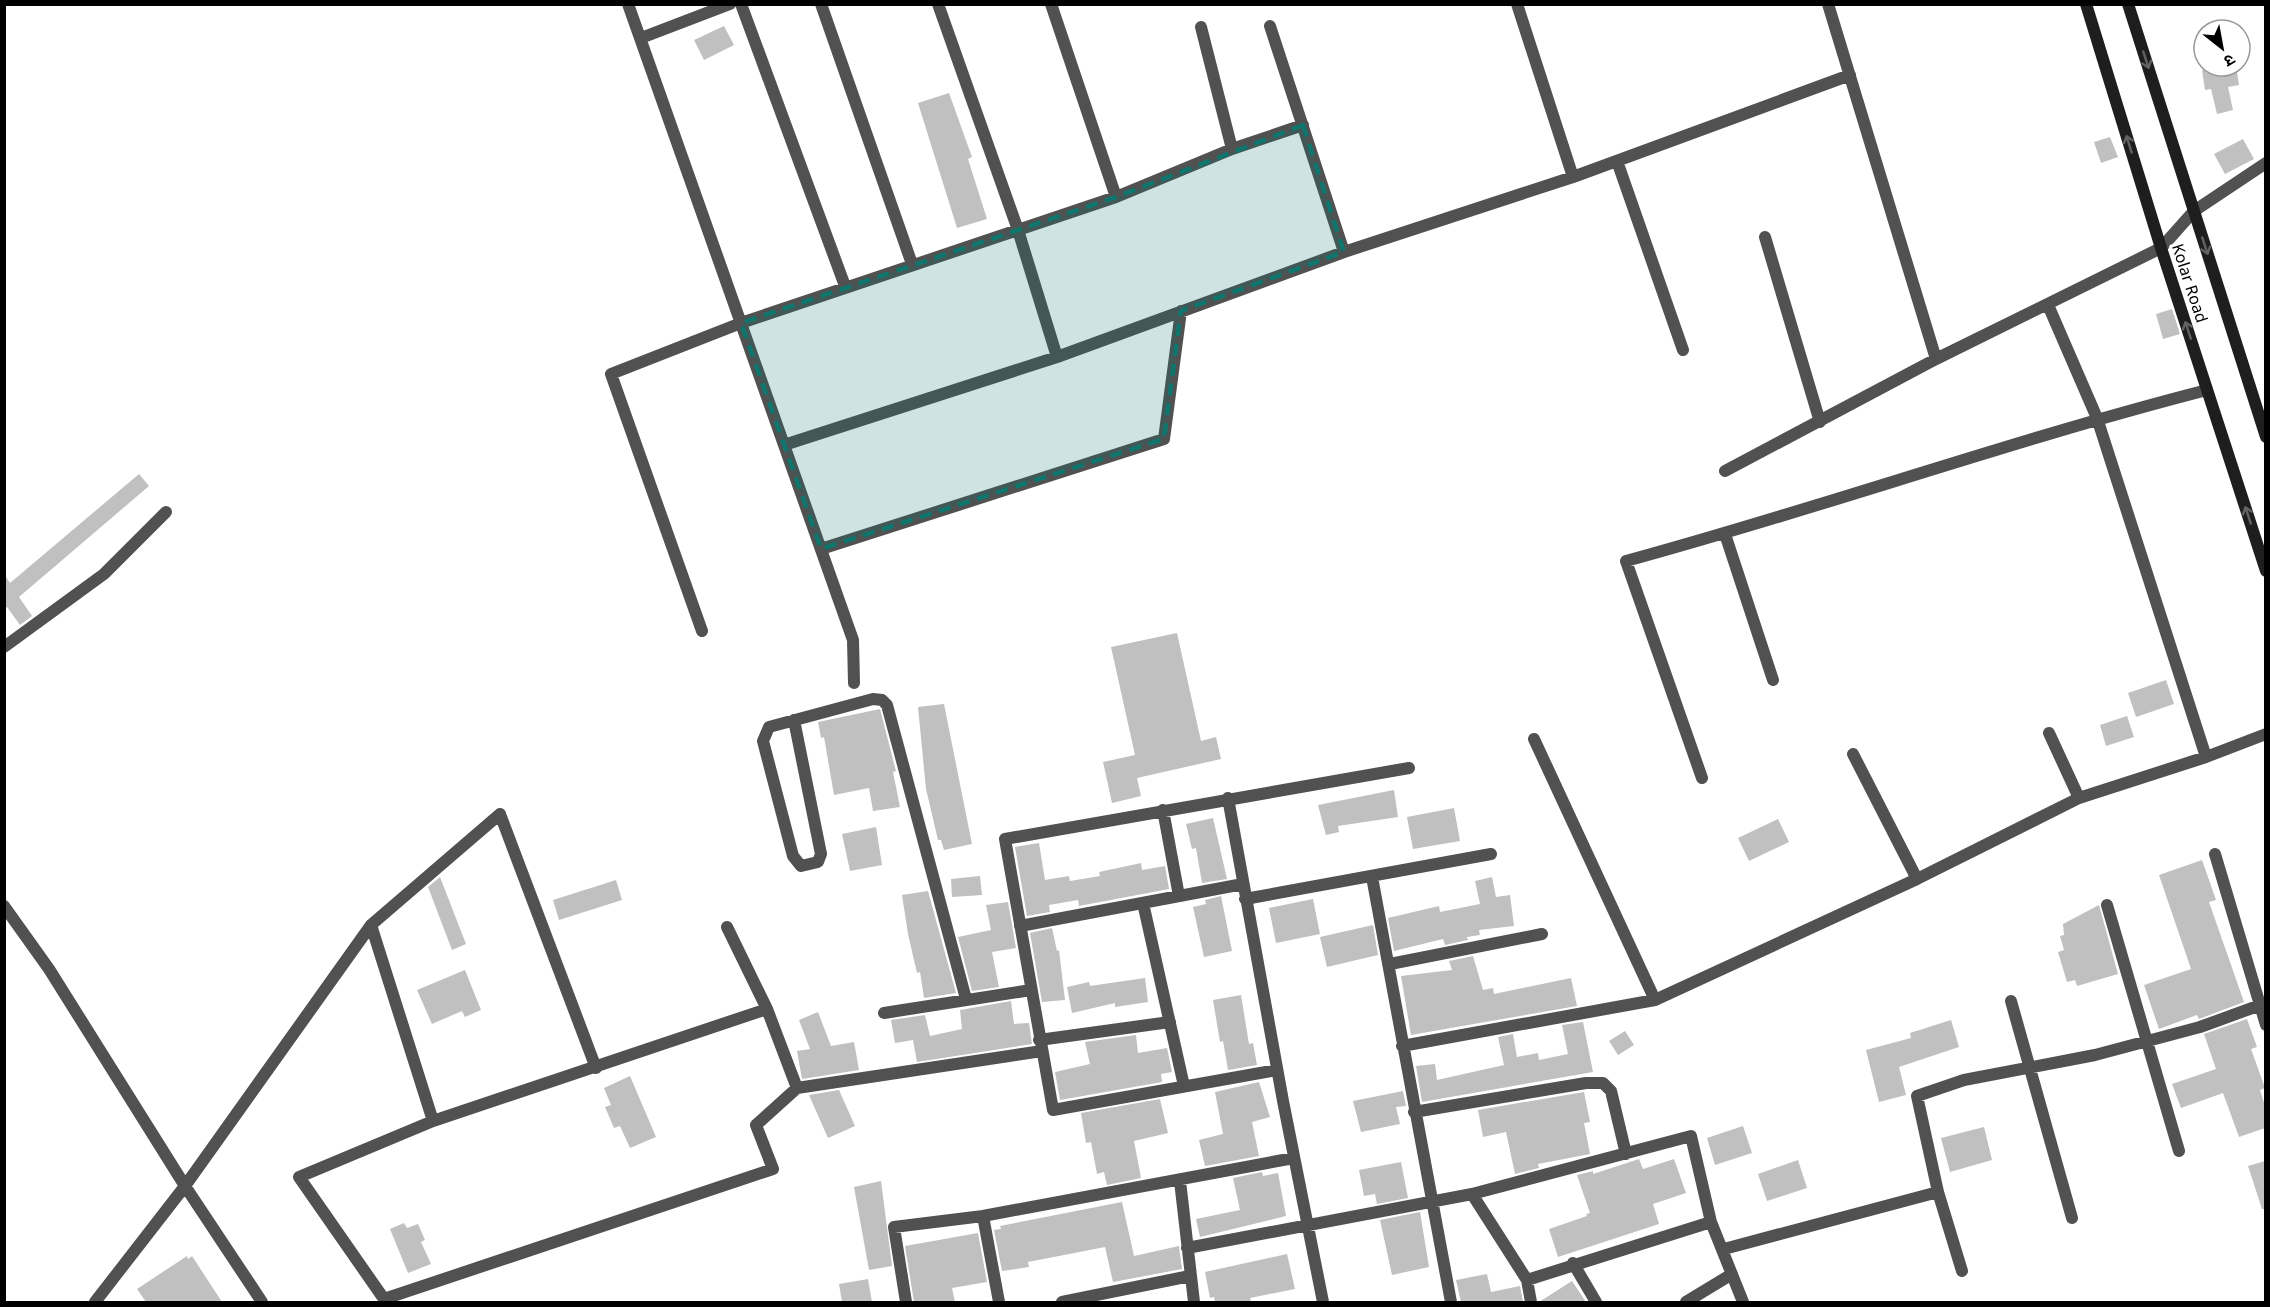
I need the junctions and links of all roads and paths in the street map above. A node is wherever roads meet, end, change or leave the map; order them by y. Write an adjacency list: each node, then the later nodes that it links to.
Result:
1 (628, 4): 13 (street)
2 (730, 4): 13 (street)
3 (741, 4): 27 (street)
4 (821, 4): 26 (street)
5 (938, 4): 22 (street)
6 (1051, 4): 20 (street)
7 (1517, 4): 19 (street)
8 (1828, 4): 14 (street)
9 (2086, 4): 24 (main road, Kolar Road, one-way to 9)
10 (2128, 4): 21 (main road, Kolar Road, one-way to 21)
11 (1270, 26): 15 (street)
12 (1201, 27): 16 (street)
13 (641, 38): 30 (street)
14 (1850, 75): 17 (street); 33 (street)
15 (1303, 125): 16 (street); 25 (street)
16 (1232, 149): 20 (street)
17 (1617, 160): 19 (street); 31 (street)
18 (2265, 163): 21 (street)
19 (1573, 177): 25 (street)
20 (1116, 197): 22 (street)
21 (2194, 211): 24 (street); 37 (main road, Kolar Road, one-way to 37)
22 (1018, 230): 26 (street); 32 (street)
23 (1765, 237): 36 (street)
24 (2161, 248): 28 (street); 34 (main road, Kolar Road, one-way to 24)
25 (1344, 252): 29 (street)
26 (912, 264): 27 (street)
27 (845, 286): 30 (street)
28 (2048, 305): 33 (street); 35 (street)
29 (1181, 311): 32 (street); 42 (street)
30 (741, 323): 38 (street); 44 (street)
31 (1683, 350)
32 (1057, 357): 38 (street)
33 (1936, 359): 36 (street)
34 (2207, 390): 35 (street); 43 (main road, Kolar Road, one-way to 34)
35 (2097, 418): 41 (street); 53 (street)
36 (1820, 422): 39 (street)
37 (2265, 437)
38 (784, 445): 42 (street)
39 (1725, 471)
40 (166, 512): 45 (street)
41 (1725, 534): 46 (street); 55 (street)
42 (821, 549): 47 (street)
43 (2265, 571)
44 (702, 631)
45 (4, 647)
46 (1773, 680)
47 (854, 683)
48 (794, 720): 48 (street); 75 (street)
49 (2049, 734): 57 (street)
50 (2265, 734): 53 (street)
51 (1534, 739): 76 (street)
52 (1853, 754): 62 (street)
53 (2206, 757): 57 (street)
54 (1409, 768): 56 (street)
55 (1702, 778)
56 (1228, 798): 58 (street); 63 (street)
57 (2079, 798): 62 (street)
58 (1163, 810): 64 (street); 70 (street)
59 (1491, 854): 61 (street)
60 (2214, 854): 78 (street)
61 (1372, 877): 65 (street); 73 (street)
62 (1917, 879): 76 (street)
63 (1243, 884): 64 (street); 65 (street)
64 (1179, 896): 66 (street)
65 (1245, 899): 88 (street)
66 (1143, 903): 70 (street); 81 (street)
67 (2107, 905): 83 (street)
68 (4, 906): 97 (street)
69 (371, 925): 87 (street); 92 (street); 97 (street)
70 (1020, 926): 74 (street)
71 (727, 927): 79 (street)
72 (1542, 934): 73 (street)
73 (1390, 964): 85 (street)
74 (1031, 990): 75 (street); 84 (street)
75 (966, 999): 80 (street)
76 (1655, 1000): 85 (street)
77 (2011, 1001): 86 (street)
78 (2262, 1004): 82 (street); 83 (street)
79 (767, 1009): 87 (street); 90 (street)
80 (884, 1013)
81 (1170, 1022): 84 (street); 89 (street)
82 (2265, 1026)
83 (2147, 1041): 86 (street); 93 (street)
84 (1040, 1046): 89 (street); 90 (street)
85 (1402, 1046): 91 (street)
86 (2031, 1067): 98 (street); 102 (street)
87 (596, 1068): 92 (street)
88 (1277, 1070): 89 (street); 95 (street)
89 (1184, 1086)
90 (797, 1088): 92 (street)
91 (1414, 1112): 94 (street); 100 (street)
92 (433, 1121)
93 (2179, 1151)
94 (1626, 1154): 99 (street); 103 (street)
95 (1294, 1158): 96 (street); 104 (street)
96 (1180, 1181): 101 (street); 105 (street)
97 (185, 1186): 112 (street); 113 (street)
98 (1938, 1192): 106 (street); 108 (street)
99 (1472, 1194): 100 (street); 111 (street)
100 (1432, 1200): 104 (street); 119 (street)
101 (983, 1216): 114 (street); 115 (street)
102 (2072, 1218)
103 (1711, 1222): 106 (street); 107 (street)
104 (1307, 1223): 105 (street); 118 (street)
105 (1187, 1248): 110 (street)
106 (1724, 1249): 109 (street)
107 (1573, 1263): 111 (street); 121 (street)
108 (1962, 1271)
109 (1732, 1274): 122 (street); 123 (street)
110 (1190, 1276): 116 (street); 117 (street)
111 (1527, 1280): 120 (street)
112 (95, 1302)
113 (262, 1302)
114 (906, 1302)
115 (999, 1302)
116 (1067, 1302)
117 (1194, 1302)
118 (1323, 1302)
119 (1451, 1302)
120 (1531, 1302)
121 (1596, 1302)
122 (1686, 1302)
123 (1743, 1302)

